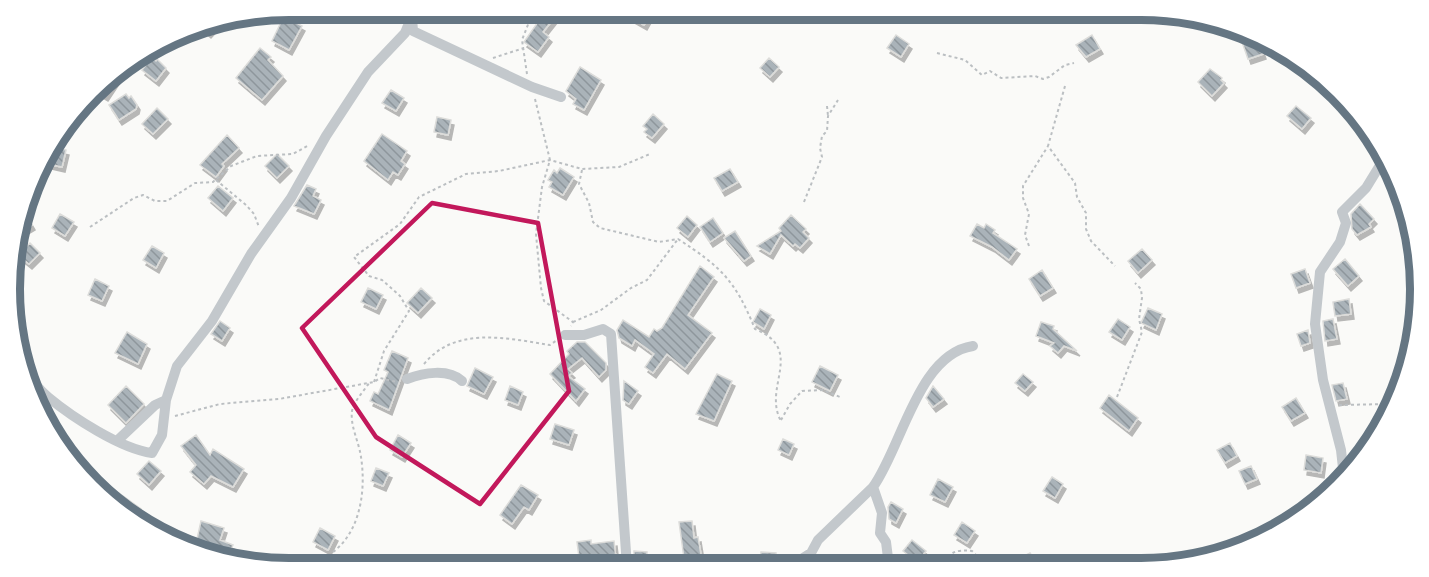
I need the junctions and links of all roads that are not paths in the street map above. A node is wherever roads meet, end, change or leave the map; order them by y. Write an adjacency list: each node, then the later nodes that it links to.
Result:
1 (410, 20): 10 (street)
2 (412, 20): 3 (street)
3 (561, 97)
4 (1380, 166): 12 (street)
5 (565, 335): 14 (street)
6 (973, 346): 13 (street)
7 (407, 379): 8 (street)
8 (462, 381)
9 (39, 388): 11 (street)
10 (166, 400): 11 (street); 11 (street)
11 (118, 440)
12 (1343, 466)
13 (873, 487): 15 (street); 16 (street)
14 (626, 558)
15 (803, 558)
16 (889, 558)

